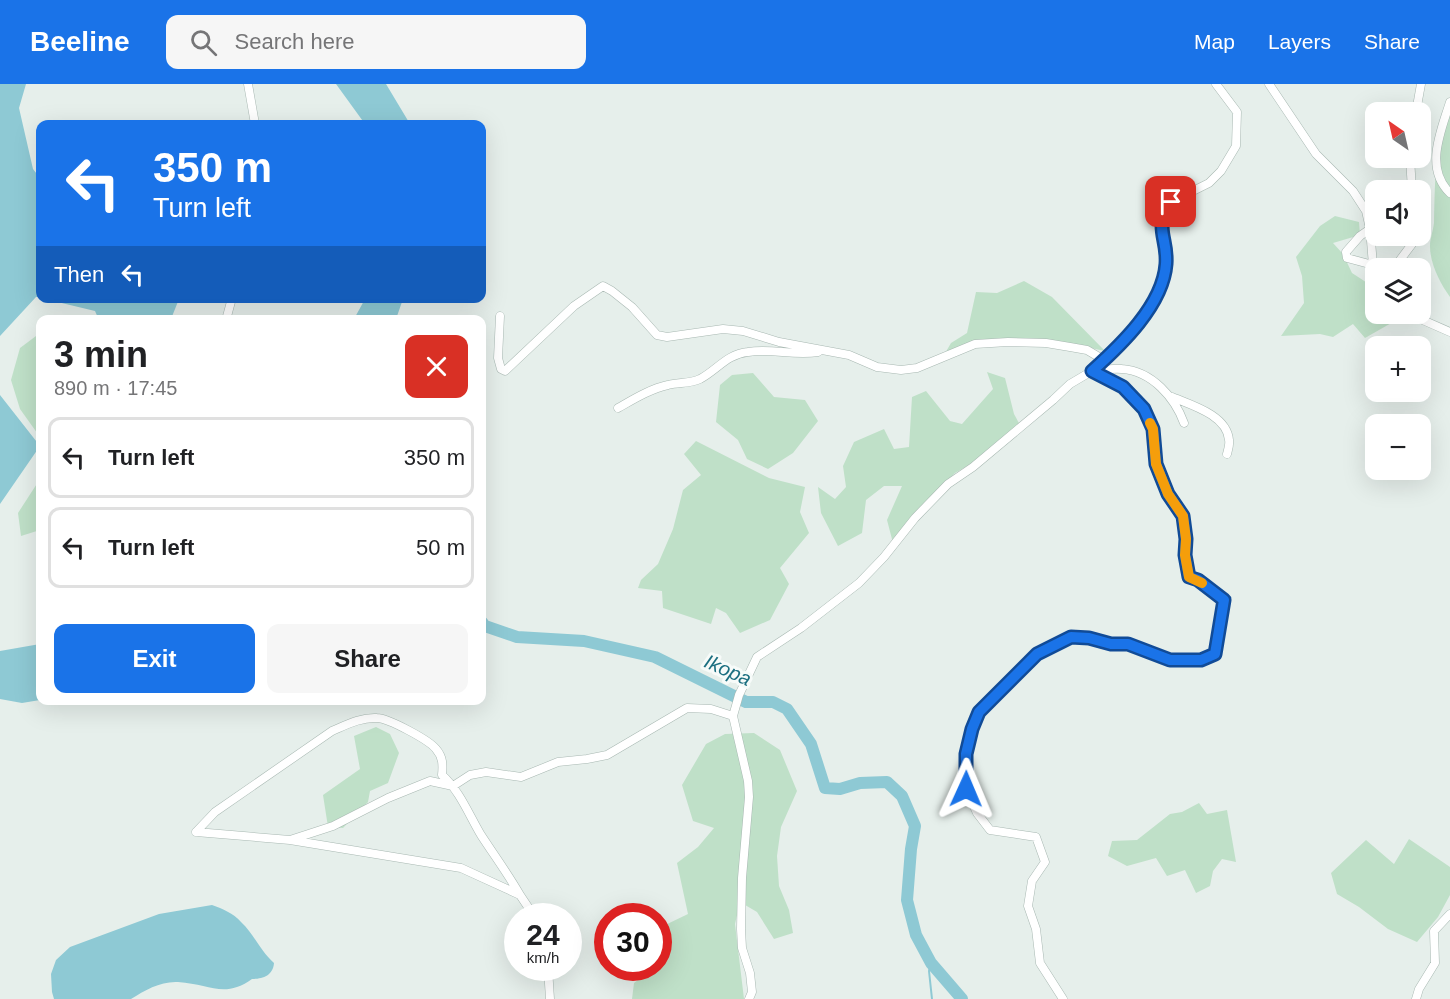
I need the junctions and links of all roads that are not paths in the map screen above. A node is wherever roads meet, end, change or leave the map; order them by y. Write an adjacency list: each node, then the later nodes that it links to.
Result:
1 (248, 84): 7 (street)
2 (1215, 84): 16 (street)
3 (1269, 84): 9 (street)
4 (1421, 84): 5 (street)
5 (1418, 102)
6 (1450, 102): 8 (street)
7 (254, 120)
8 (1450, 193)
9 (1365, 209)
10 (1365, 232): 11 (street)
11 (1365, 265)
12 (500, 316): 15 (street)
13 (1431, 324): 14 (street)
14 (1450, 332)
15 (825, 351): 16 (street); 19 (street)
16 (1104, 360): 17 (street)
17 (1092, 371): 18 (street); 22 (street); 31 (street)
18 (1170, 397): 20 (street); 21 (street)
19 (618, 408)
20 (1184, 423)
21 (1227, 454)
22 (733, 716): 23 (street); 30 (street)
23 (453, 786): 24 (street); 24 (street); 25 (street)
24 (290, 840): 25 (street)
25 (520, 895): 26 (street)
26 (525, 903)
27 (1450, 914): 32 (street)
28 (549, 981): 29 (street)
29 (550, 999)
30 (749, 999)
31 (1063, 999)
32 (1416, 999)

